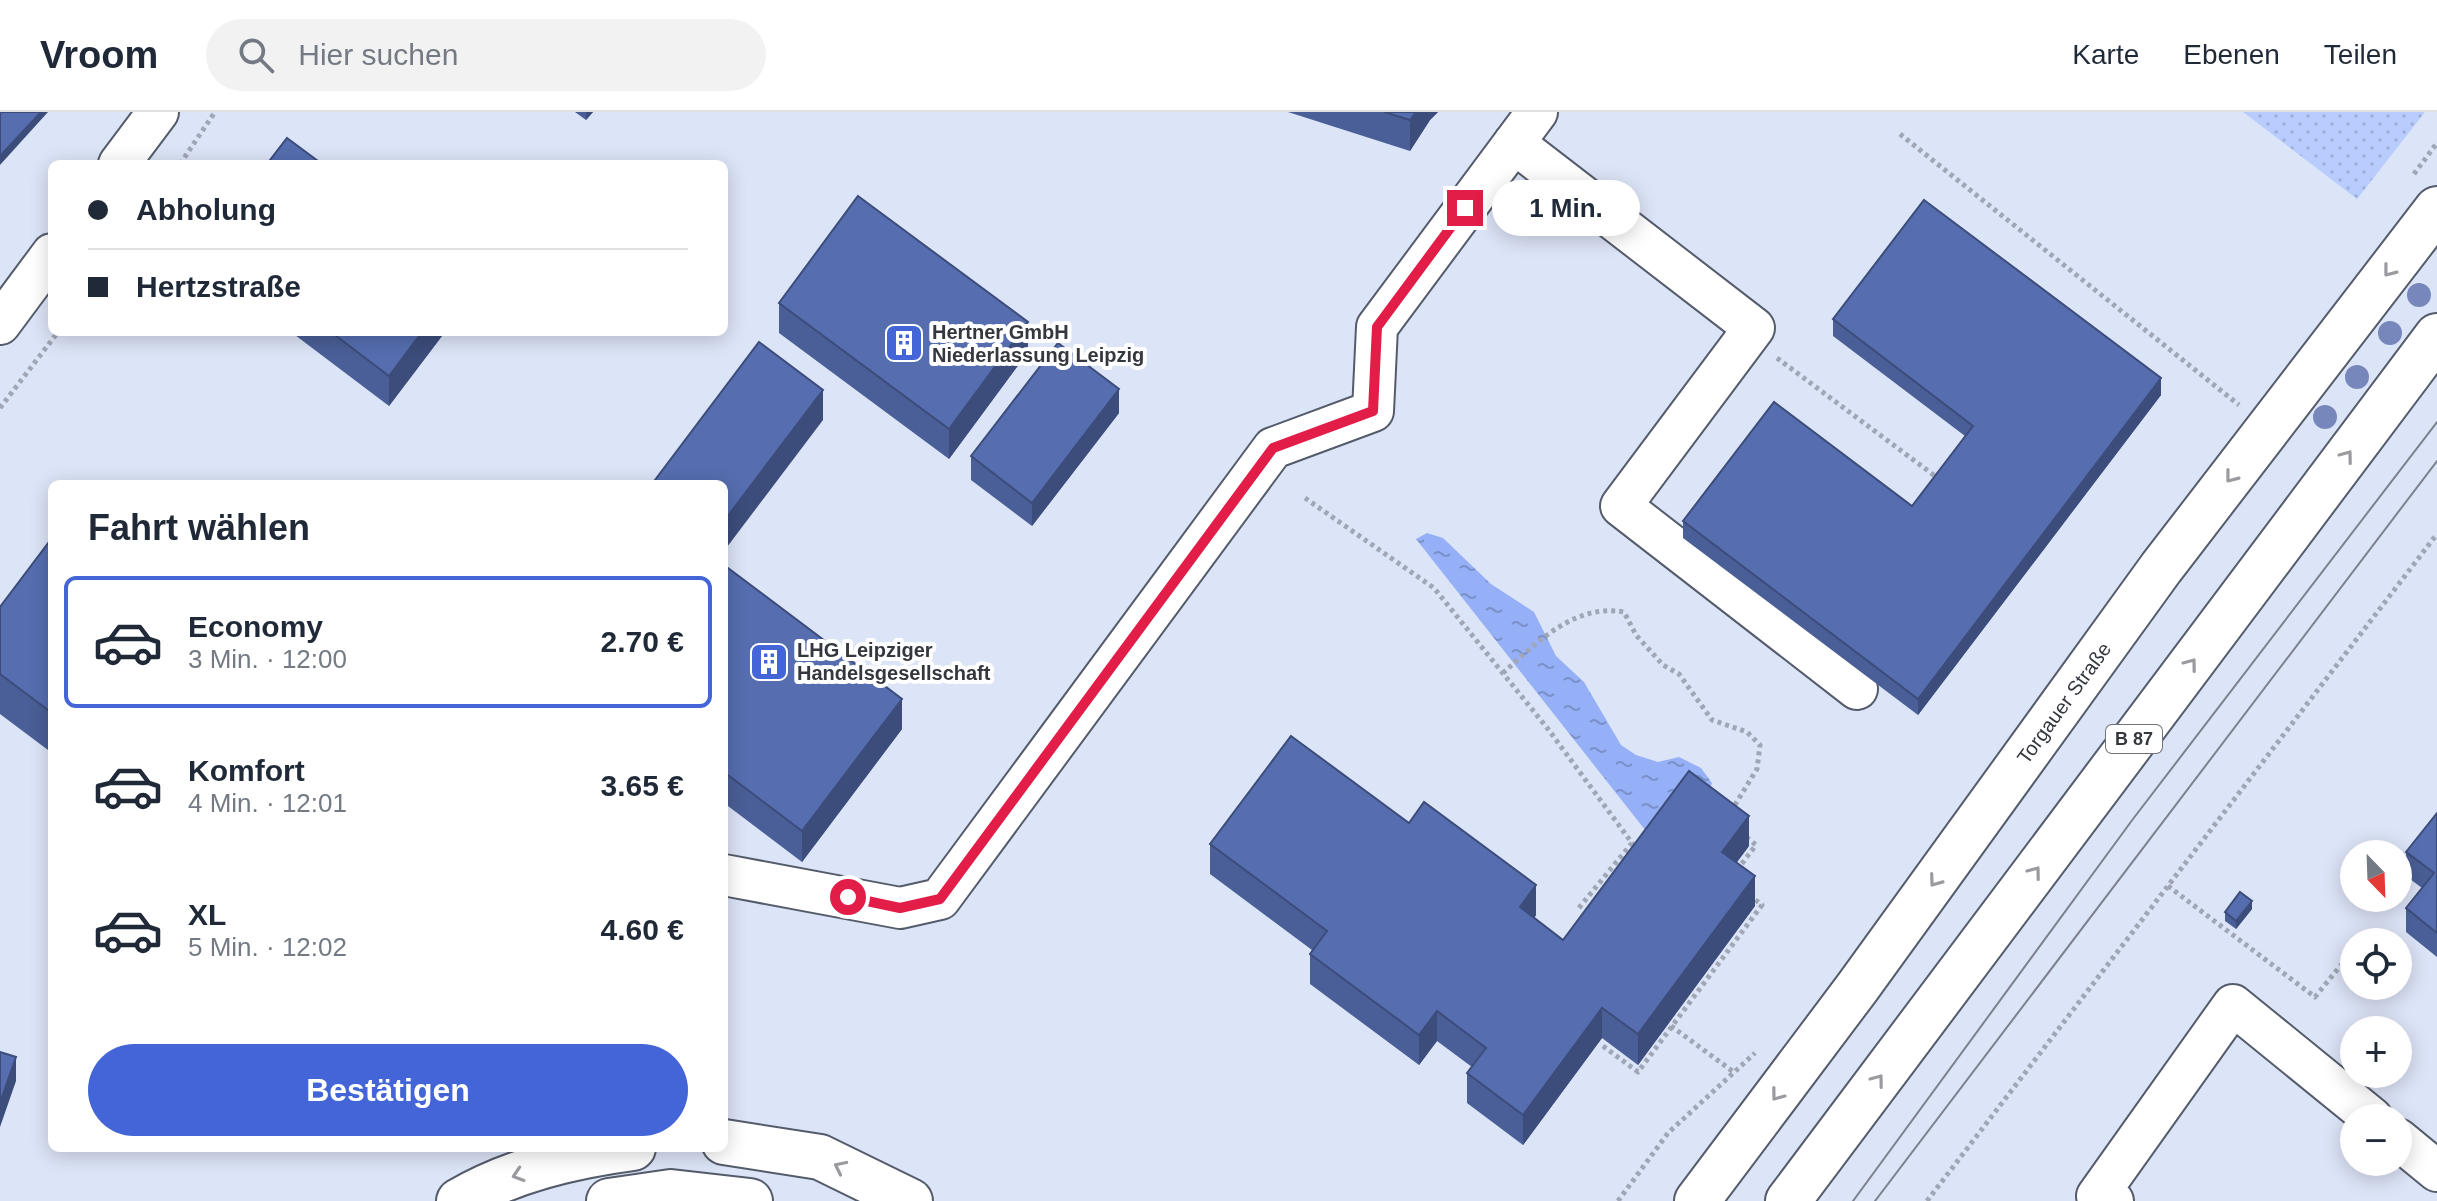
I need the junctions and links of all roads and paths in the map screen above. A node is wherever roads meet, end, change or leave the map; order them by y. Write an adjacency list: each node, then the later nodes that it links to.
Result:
1 (158, 112): 5 (street)
2 (215, 112): 6 (path)
3 (1526, 127): 11 (street); 22 (street)
4 (1900, 134): 13 (path)
5 (122, 160)
6 (183, 160)
7 (2437, 209): 40 (main road, Torgauer Straße, one-way to 40)
8 (48, 259): 9 (street)
9 (0, 324)
10 (55, 336): 14 (path)
11 (1749, 336): 15 (path); 19 (street)
12 (2437, 336): 41 (main road, B 87, one-way to 12)
13 (2240, 406)
14 (0, 408)
15 (1943, 482)
16 (1305, 498): 18 (path)
17 (2437, 534): 24 (path)
18 (1503, 673): 20 (path); 26 (path)
19 (1857, 689)
20 (1731, 811)
21 (1735, 829): 23 (path)
22 (728, 876)
23 (1730, 880)
24 (2168, 886): 27 (path); 42 (path)
25 (1741, 888): 28 (path)
26 (1578, 909)
27 (2340, 966)
28 (1670, 1025): 29 (path); 30 (path)
29 (1603, 1046)
30 (1735, 1073)
31 (2355, 1104): 43 (street)
32 (728, 1143): 39 (main road, one-way to 32)
33 (2412, 1150): 35 (street)
34 (603, 1152): 36 (main road, one-way to 36)
35 (2437, 1171)
36 (459, 1201)
37 (609, 1201): 38 (main road)
38 (750, 1201)
39 (910, 1201)
40 (1697, 1201)
41 (1788, 1201)
42 (1927, 1201)
43 (2113, 1201)

